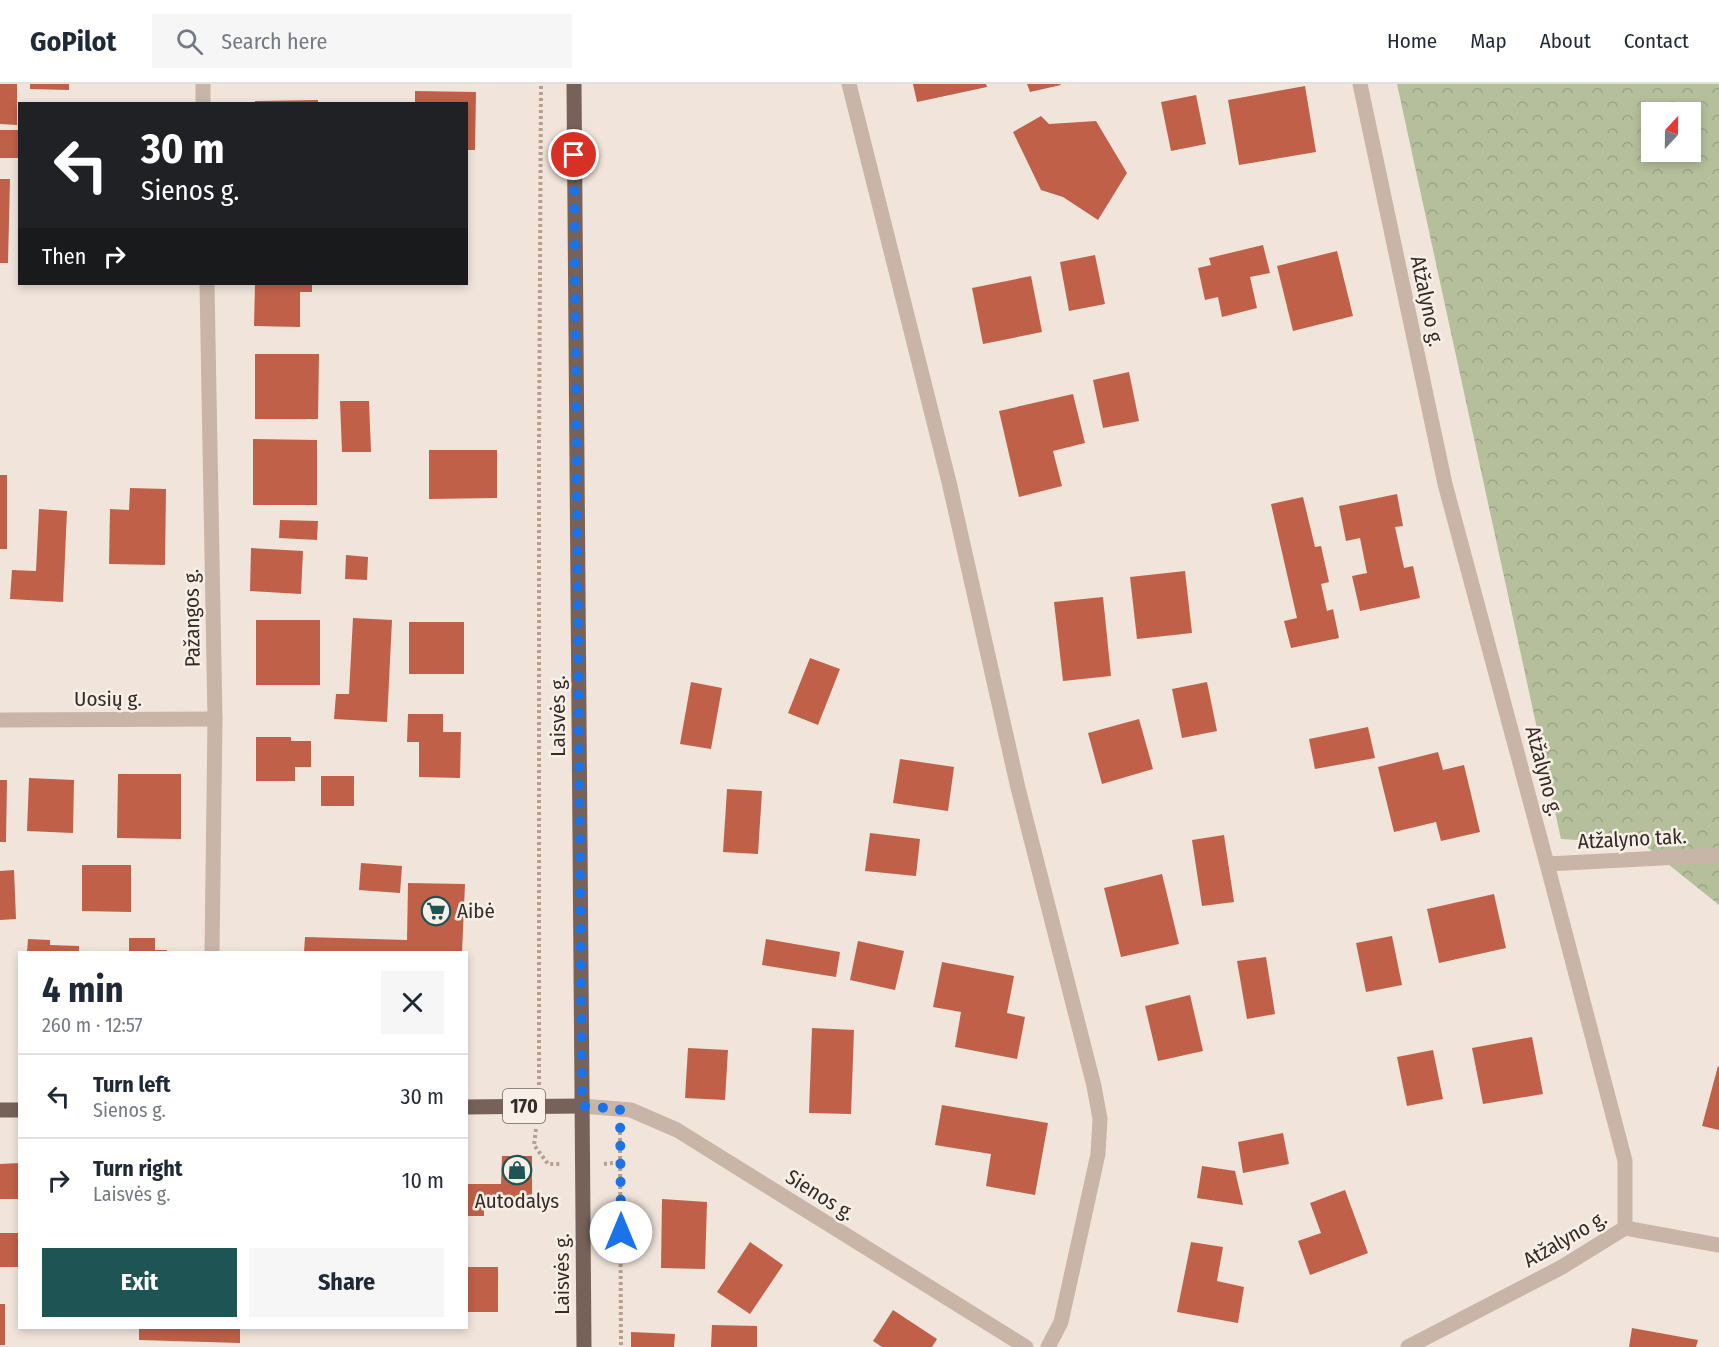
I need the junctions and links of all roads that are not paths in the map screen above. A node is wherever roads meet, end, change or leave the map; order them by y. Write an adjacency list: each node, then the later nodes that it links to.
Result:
1 (203, 84): 5 (street)
2 (574, 84): 12 (main road, Laisvės g.)
3 (849, 84): 20 (street)
4 (1360, 84): 10 (street, Atžalyno g.)
5 (203, 102)
6 (207, 285): 7 (street, Pažangos g.)
7 (215, 719): 8 (street, Uosių g.); 11 (street, Pažangos g.)
8 (0, 720)
9 (1719, 855): 10 (street, Atžalyno tak.)
10 (1547, 864): 16 (street, Atžalyno g.)
11 (212, 951)
12 (582, 1106): 13 (main road, 170); 18 (main road, Laisvės g.); 19 (street, Sienos g.)
13 (468, 1107)
14 (0, 1110): 15 (main road)
15 (18, 1110)
16 (1625, 1228): 17 (street); 21 (street, Atžalyno g.)
17 (1719, 1245)
18 (584, 1347)
19 (1026, 1347)
20 (1048, 1347)
21 (1408, 1347)

